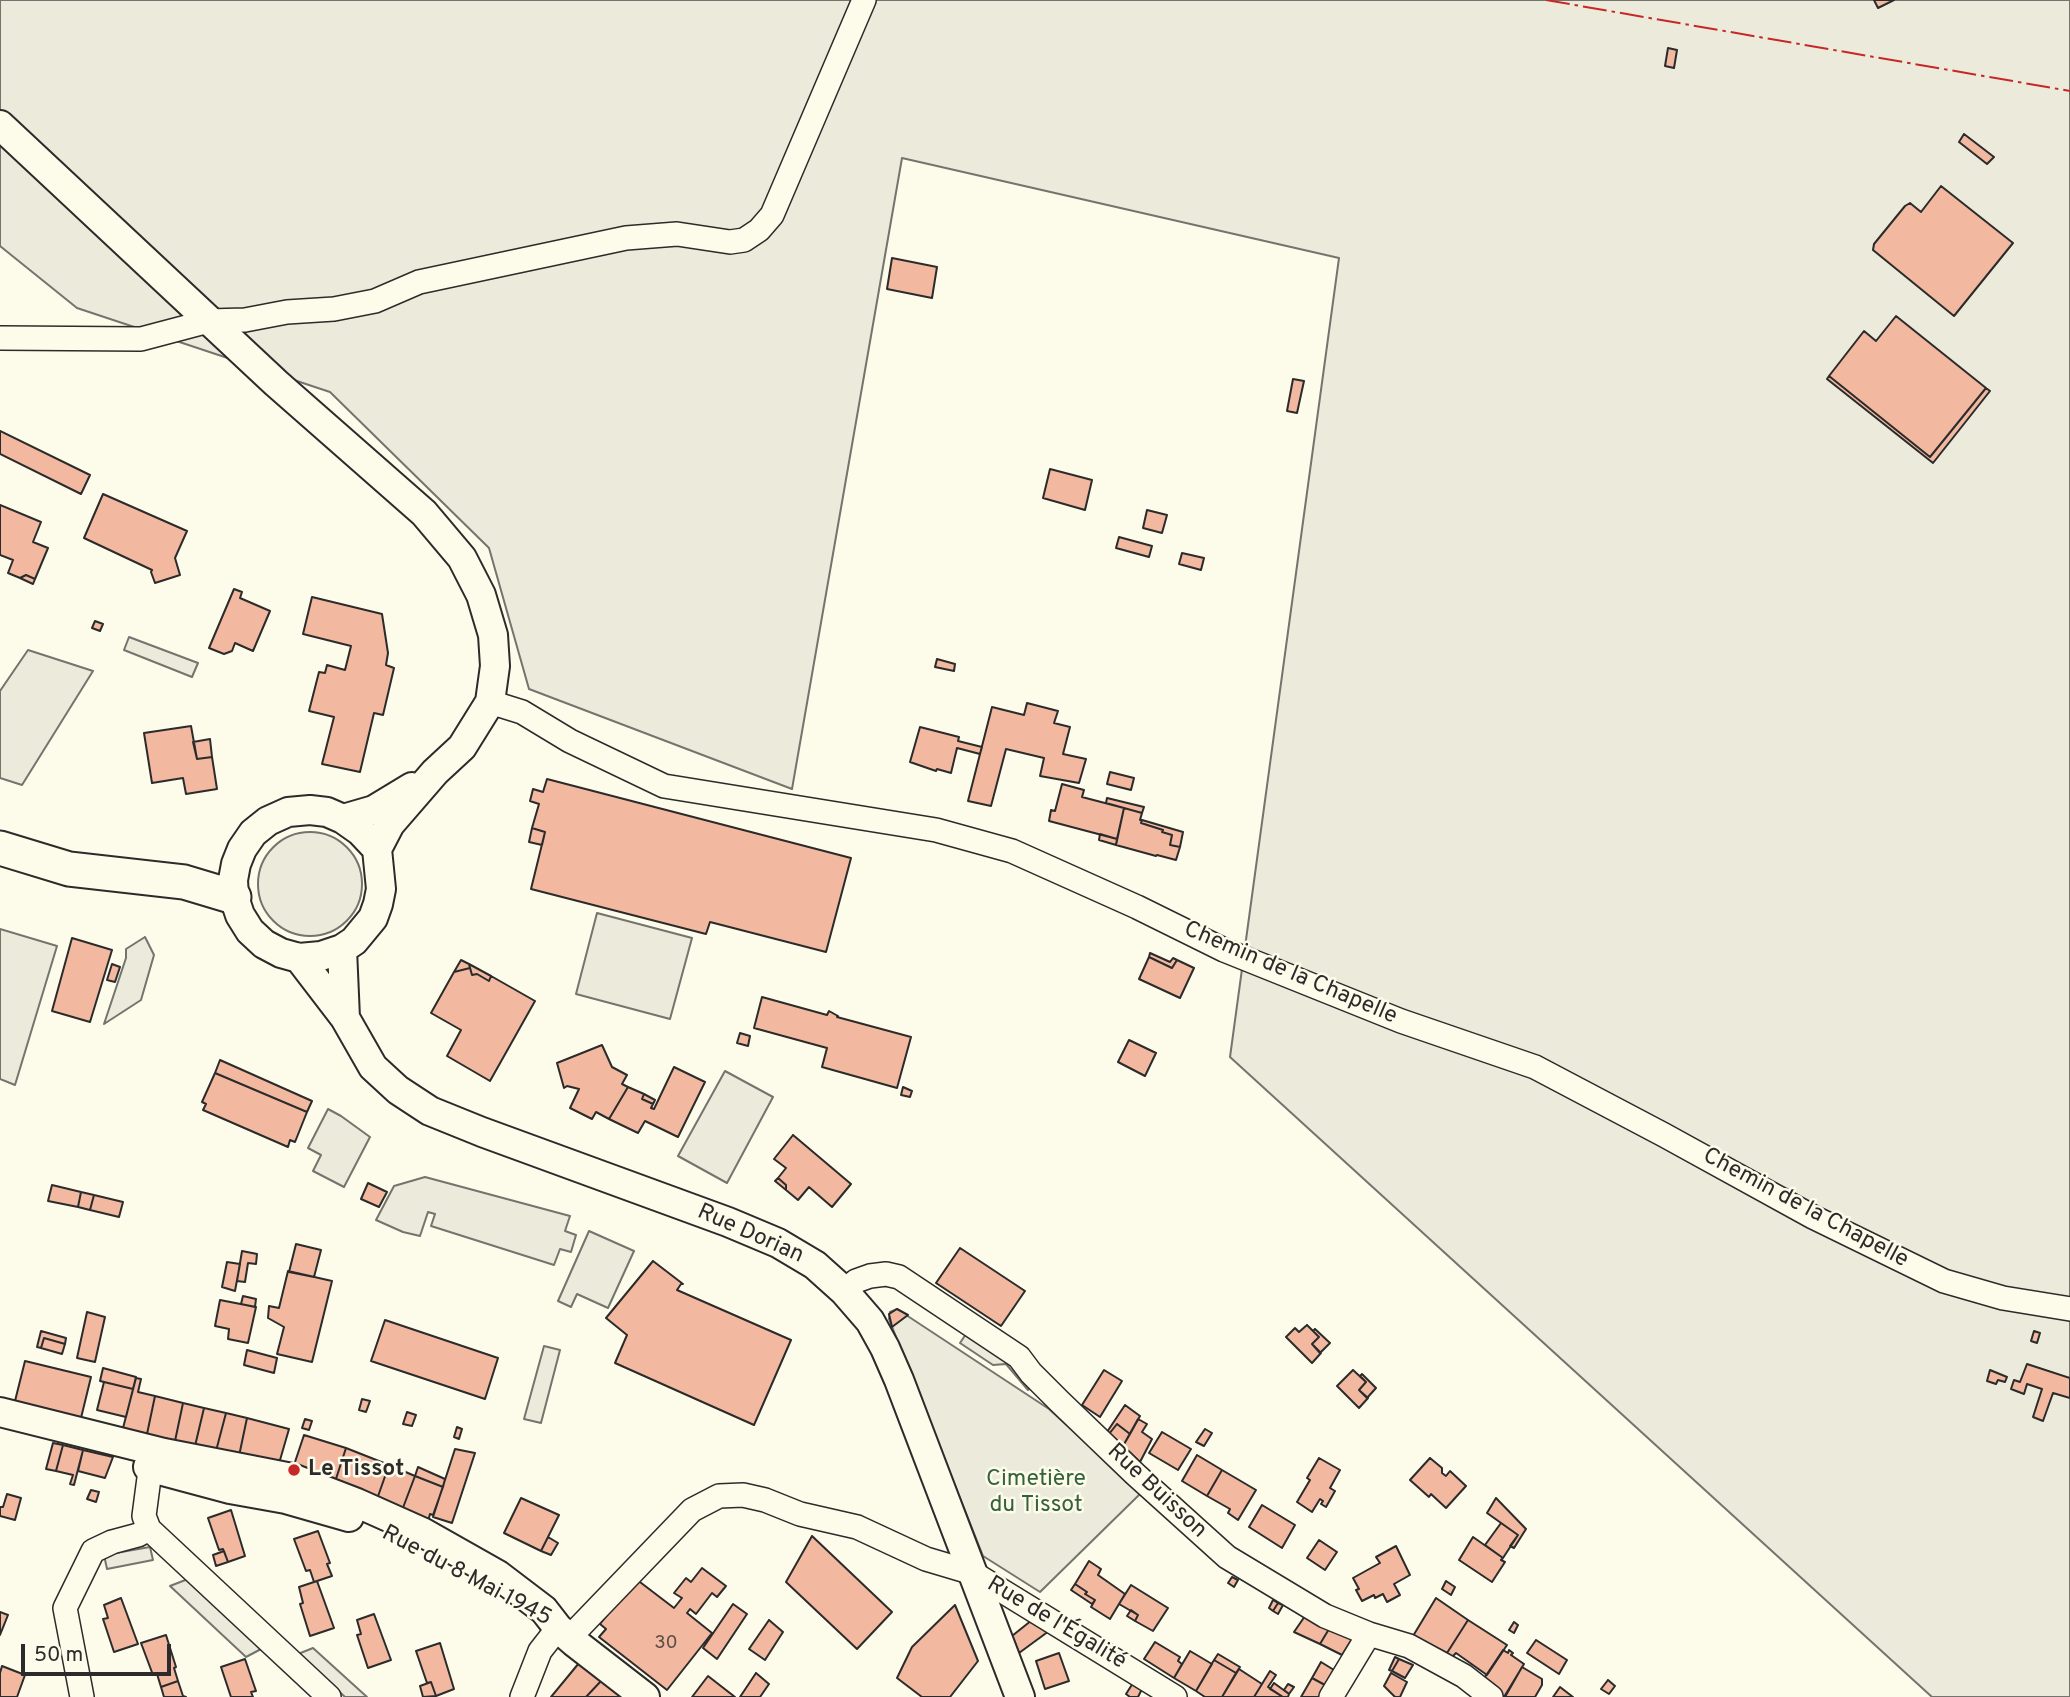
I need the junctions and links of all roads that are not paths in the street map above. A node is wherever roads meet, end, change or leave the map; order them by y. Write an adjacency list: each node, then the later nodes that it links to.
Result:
1 (864, 0): 3 (street)
2 (0, 125): 3 (main road)
3 (209, 321): 4 (street); 5 (main road)
4 (0, 338)
5 (490, 702): 6 (main road); 15 (street, Chemin de la Chapelle)
6 (435, 772): 7 (main road); 9 (main road)
7 (343, 819): 9 (main road); 10 (main road)
8 (0, 848): 10 (highway)
9 (377, 849): 11 (main road)
10 (234, 897): 12 (main road)
11 (342, 949): 12 (main road); 13 (main road, Rue Dorian)
12 (299, 957): 13 (main road, Rue Dorian)
13 (345, 1018): 14 (main road, Rue Dorian)
14 (844, 1290): 19 (main road, Rue Dorian); 21 (street, Rue Buisson)
15 (2070, 1309)
16 (0, 1412): 17 (main road, Rue du 8 Mai 1945)
17 (158, 1461): 18 (street); 20 (main road, Rue du 8 Mai 1945)
18 (149, 1529): 22 (street); 23 (street)
19 (973, 1573): 20 (street, Rue de l'Égalité); 26 (main road, Rue Dorian); 27 (street, Rue de l'Égalité)
20 (563, 1633): 24 (street, Rue de l'Égalité); 25 (main road, Rue du 8 Mai 1945)
21 (1369, 1634): 28 (street); 29 (street, Rue Buisson)
22 (82, 1697)
23 (329, 1697)
24 (522, 1697)
25 (645, 1697)
26 (1020, 1697)
27 (1175, 1697)
28 (1331, 1697)
29 (1491, 1697)

